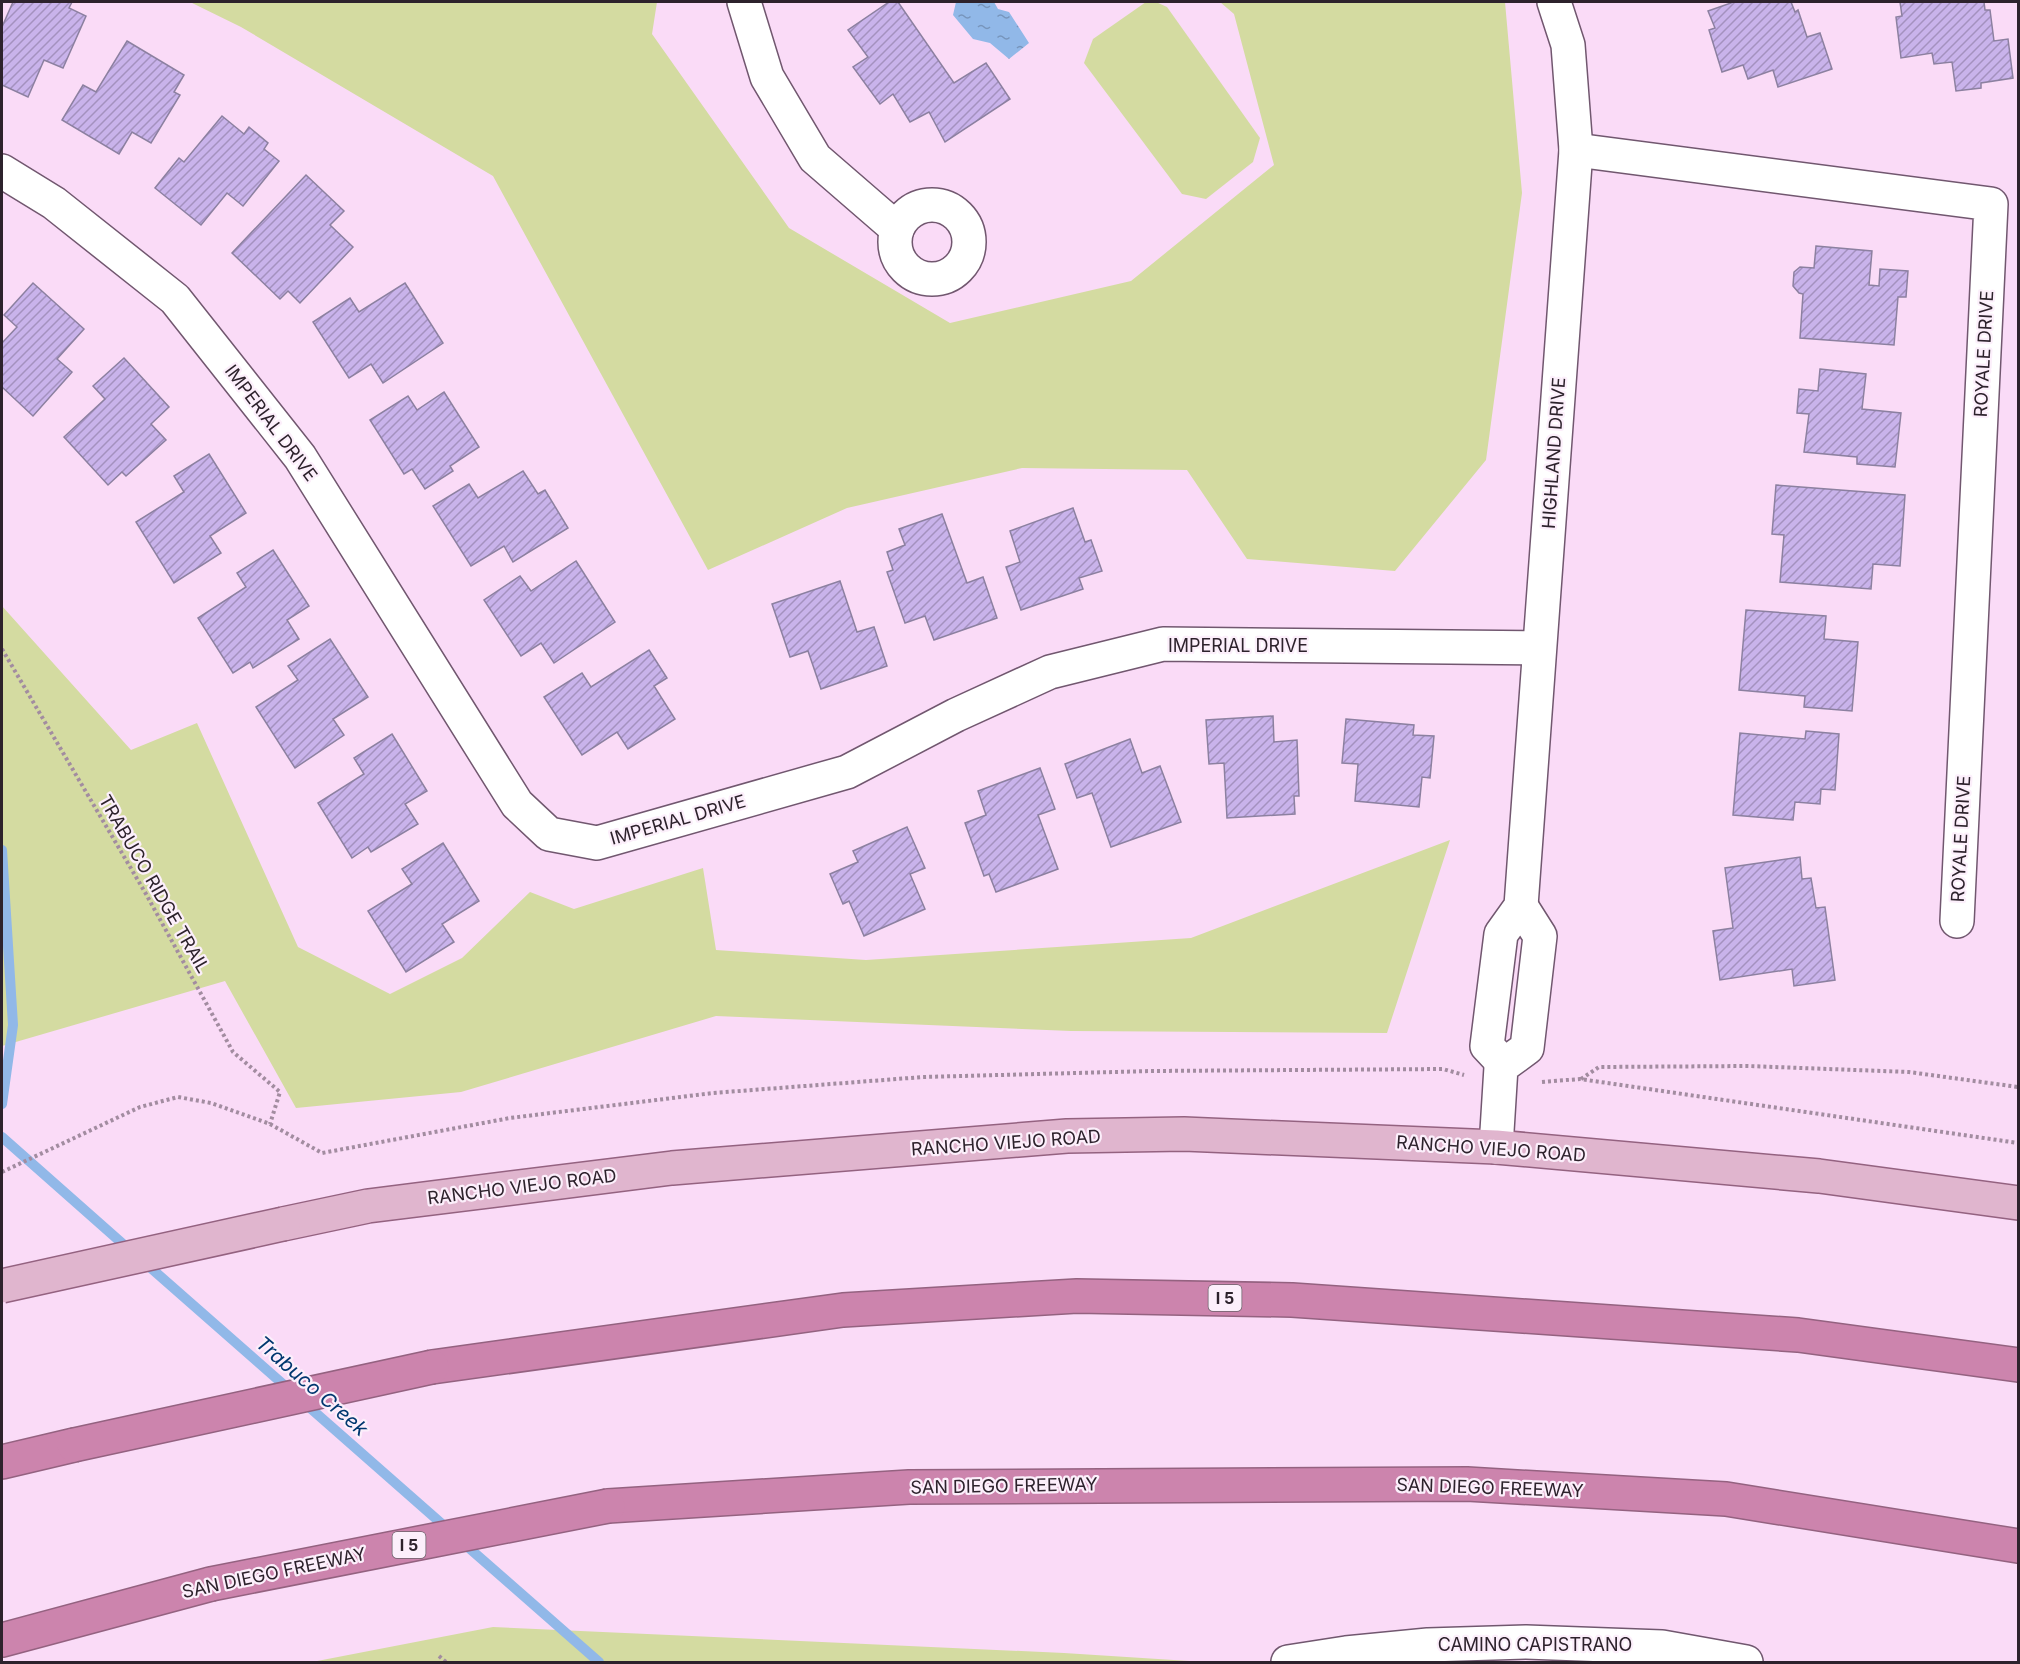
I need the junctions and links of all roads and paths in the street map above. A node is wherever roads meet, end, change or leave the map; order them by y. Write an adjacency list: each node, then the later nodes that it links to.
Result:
1 (744, 2): 5 (street)
2 (1554, 2): 3 (street, HIGHLAND DRIVE)
3 (1576, 150): 6 (street, HIGHLAND DRIVE); 8 (street, ROYALE DRIVE)
4 (2, 171): 6 (street, IMPERIAL DRIVE)
5 (897, 229)
6 (1539, 648): 9 (street, HIGHLAND DRIVE)
7 (2, 649): 12 (path, TRABUCO RIDGE TRAIL)
8 (1957, 921)
9 (1501, 1074): 10 (path); 12 (path); 14 (street)
10 (1580, 1079): 11 (path); 13 (path)
11 (2019, 1087)
12 (270, 1124): 15 (path)
13 (2019, 1143)
14 (1496, 1146): 16 (main road, RANCHO VIEJO ROAD); 17 (main road, RANCHO VIEJO ROAD, bridge)
15 (2, 1172)
16 (2019, 1203)
17 (2, 1286)
18 (2019, 1365): 19 (highway, I 5, bridge)
19 (2, 1462)
20 (2019, 1546): 21 (highway, SAN DIEGO FREEWAY / I 5, bridge)
21 (2, 1640)
22 (439, 1656): 23 (path)
23 (446, 1662)
24 (1288, 1662): 25 (street, CAMINO CAPISTRANO)
25 (1746, 1662)

